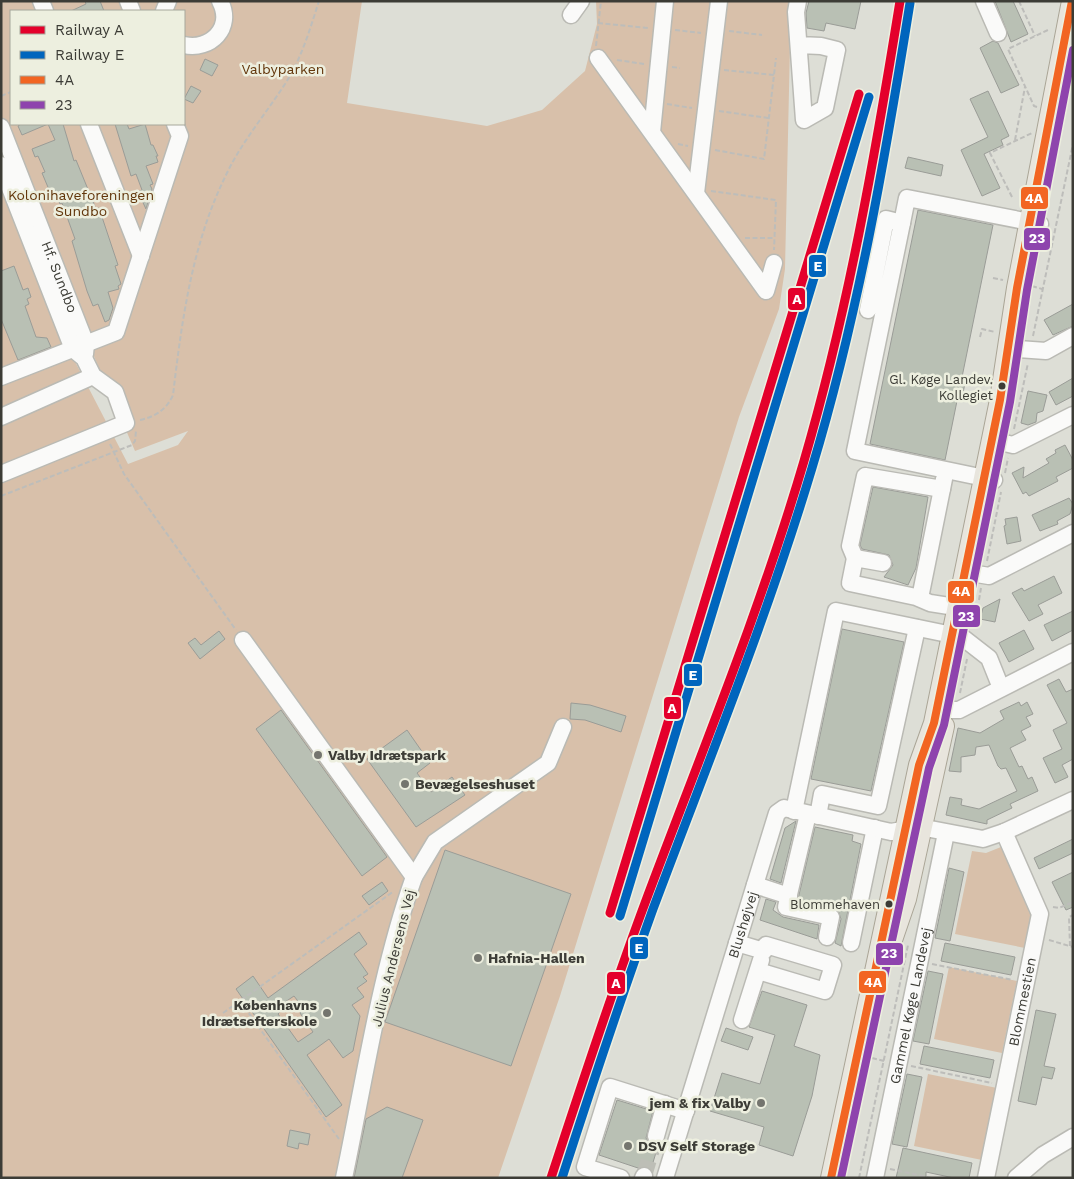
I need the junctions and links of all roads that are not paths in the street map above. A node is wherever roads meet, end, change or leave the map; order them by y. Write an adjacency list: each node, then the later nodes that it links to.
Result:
1 (220, 1): 10 (street)
2 (581, 1): 7 (street)
3 (665, 1): 17 (street)
4 (719, 1): 19 (street)
5 (798, 1): 11 (street)
6 (984, 1): 9 (street)
7 (570, 15)
8 (1070, 24): 21 (main road, Gammel Køge Landevej)
9 (998, 33)
10 (185, 45)
11 (799, 45)
12 (598, 58): 17 (street)
13 (1073, 61): 21 (main road, Gammel Køge Landevej)
14 (89, 125): 22 (street)
15 (175, 125): 22 (street)
16 (1, 127): 27 (street, Hf. Sundbo)
17 (655, 137): 19 (street)
18 (1, 164): 27 (street, Hf. Sundbo)
19 (696, 191): 23 (street)
20 (902, 223): 21 (street); 24 (street); 33 (street)
21 (1035, 223): 26 (main road, Gammel Køge Landevej)
22 (140, 256): 27 (street)
23 (774, 263)
24 (868, 310)
25 (1073, 336): 26 (street)
26 (1026, 346): 32 (main road, Gammel Køge Landevej)
27 (81, 350): 28 (street); 29 (street)
28 (93, 376): 31 (street); 34 (street)
29 (1, 377)
30 (1073, 415): 32 (street)
31 (1, 417)
32 (1001, 443): 35 (main road, Gammel Køge Landevej)
33 (946, 470): 35 (street); 36 (street)
34 (1, 474)
35 (996, 480): 40 (main road, Gammel Køge Landevej)
36 (942, 489): 38 (street); 41 (street)
37 (1073, 533): 40 (street)
38 (855, 558): 39 (street); 41 (street)
39 (883, 563)
40 (974, 574): 42 (main road, Gammel Køge Landevej)
41 (920, 598): 42 (street)
42 (968, 607): 44 (main road, Gammel Køge Landevej)
43 (917, 628): 44 (street); 51 (street); 51 (street)
44 (961, 639): 47 (street); 48 (main road, Gammel Køge Landevej)
45 (243, 640): 56 (street, Julius Andersens Vej)
46 (1073, 652): 47 (street)
47 (1001, 688): 48 (street)
48 (947, 711): 53 (main road, Gammel Køge Landevej)
49 (563, 728): 56 (street)
50 (1073, 800): 54 (street)
51 (806, 813): 52 (street); 57 (street, Blushøjvej); 58 (street)
52 (875, 828): 53 (street); 61 (street)
53 (913, 828): 55 (street); 65 (main road, Gammel Køge Landevej); 74 (main road, Gammel Køge Landevej)
54 (1004, 832): 55 (street); 76 (street, Blommestien)
55 (946, 833): 65 (street, Gammel Køge Landevej)
56 (414, 877): 71 (street, Julius Andersens Vej)
57 (755, 885): 58 (street); 60 (street, Blushøjvej)
58 (789, 896): 59 (street)
59 (826, 937)
60 (737, 943): 62 (street); 67 (street, Blushøjvej)
61 (851, 943)
62 (764, 951): 63 (street); 63 (street)
63 (758, 970): 64 (street)
64 (742, 1020)
65 (883, 1060): 70 (street, Gammel Køge Landevej); 75 (main road, Gammel Køge Landevej)
66 (665, 1104): 67 (street); 68 (street); 72 (street)
67 (686, 1111): 73 (street, Blushøjvej)
68 (656, 1136)
69 (1073, 1137): 77 (street)
70 (877, 1172)
71 (344, 1178)
72 (621, 1178)
73 (665, 1178)
74 (831, 1178)
75 (843, 1178)
76 (986, 1178)
77 (1016, 1178)

